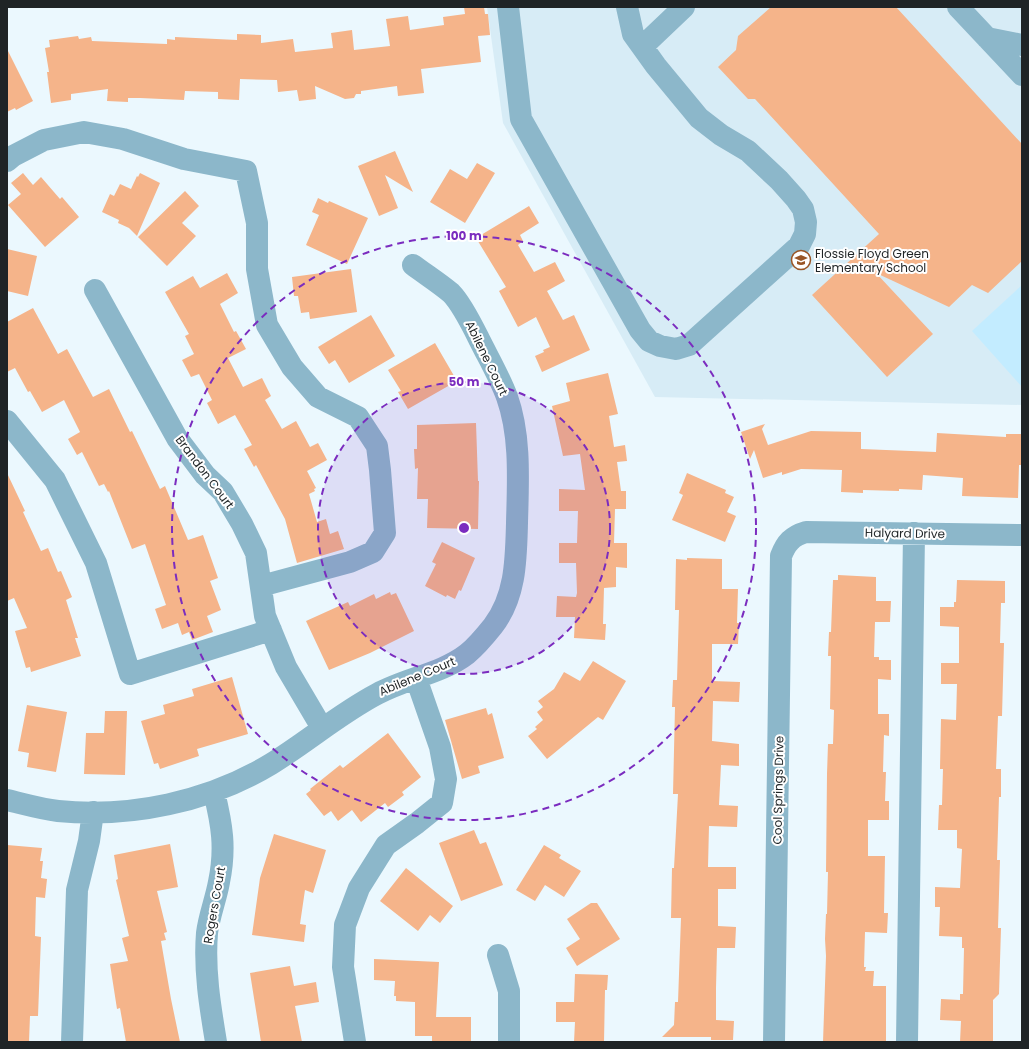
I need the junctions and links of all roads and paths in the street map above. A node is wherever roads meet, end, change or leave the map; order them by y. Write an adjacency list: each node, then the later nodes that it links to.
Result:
1 (508, 7): 7 (street)
2 (627, 7): 7 (street)
3 (684, 7): 7 (street)
4 (958, 7): 5 (street)
5 (987, 38): 6 (street); 8 (street)
6 (1022, 45)
7 (643, 46)
8 (1022, 75)
9 (7, 161): 16 (street)
10 (413, 265): 18 (street, Abilene Court)
11 (95, 290): 16 (street, Brandon Court)
12 (7, 421): 17 (street)
13 (914, 533): 14 (street, Halyard Drive); 15 (street, Halyard Drive); 29 (street)
14 (1022, 535)
15 (790, 540): 28 (street, Cool Springs Drive)
16 (261, 586): 17 (street, Brandon Court)
17 (271, 630): 19 (street, Brandon Court)
18 (416, 678): 19 (street, Abilene Court); 26 (street)
19 (322, 728): 20 (street, Abilene Court)
20 (214, 792): 22 (street, Abilene Court); 25 (street, Rogers Court)
21 (7, 800): 22 (street, Abilene Court)
22 (93, 812): 24 (street)
23 (498, 955): 27 (street)
24 (72, 1042)
25 (216, 1042)
26 (355, 1042)
27 (509, 1042)
28 (774, 1042)
29 (907, 1042)

